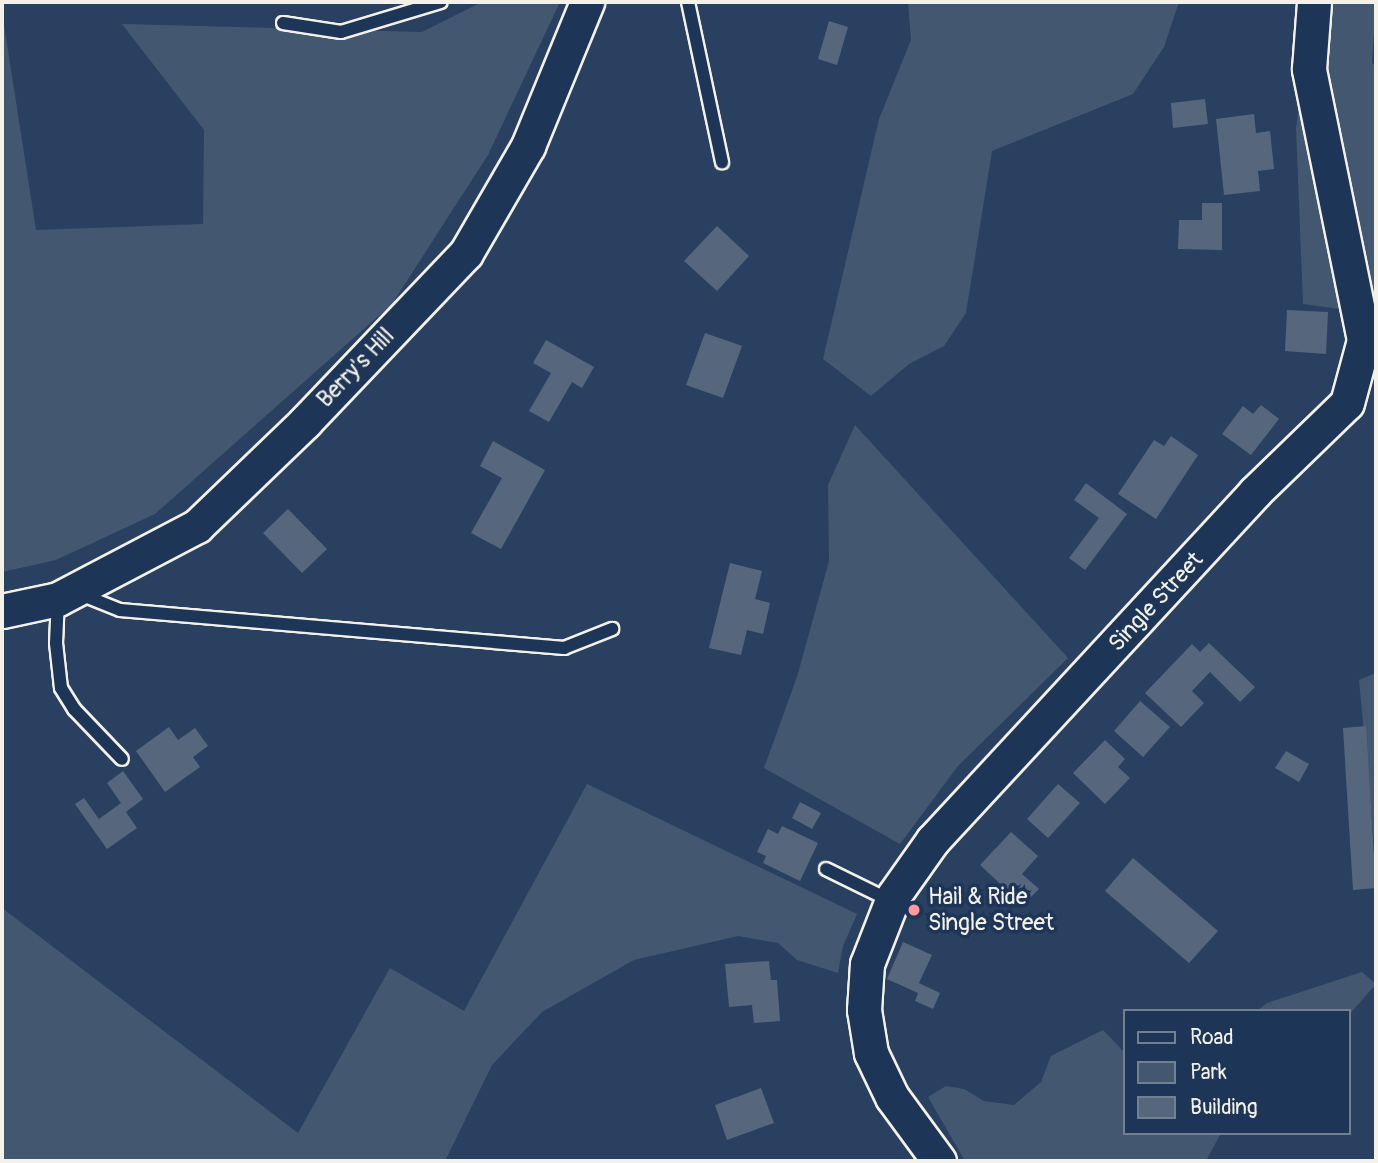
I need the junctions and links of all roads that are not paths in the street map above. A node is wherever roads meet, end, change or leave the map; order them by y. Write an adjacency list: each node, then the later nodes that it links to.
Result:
1 (441, 2): 5 (lane)
2 (587, 2): 7 (street, Berry's Hill)
3 (688, 2): 6 (lane)
4 (1314, 2): 12 (street, Single Street)
5 (284, 23)
6 (722, 162)
7 (66, 595): 8 (street, Berry's Hill); 9 (lane); 10 (lane)
8 (2, 611)
9 (612, 629)
10 (122, 759)
11 (826, 869): 12 (lane)
12 (891, 901): 13 (street, Single Street)
13 (939, 1161)

